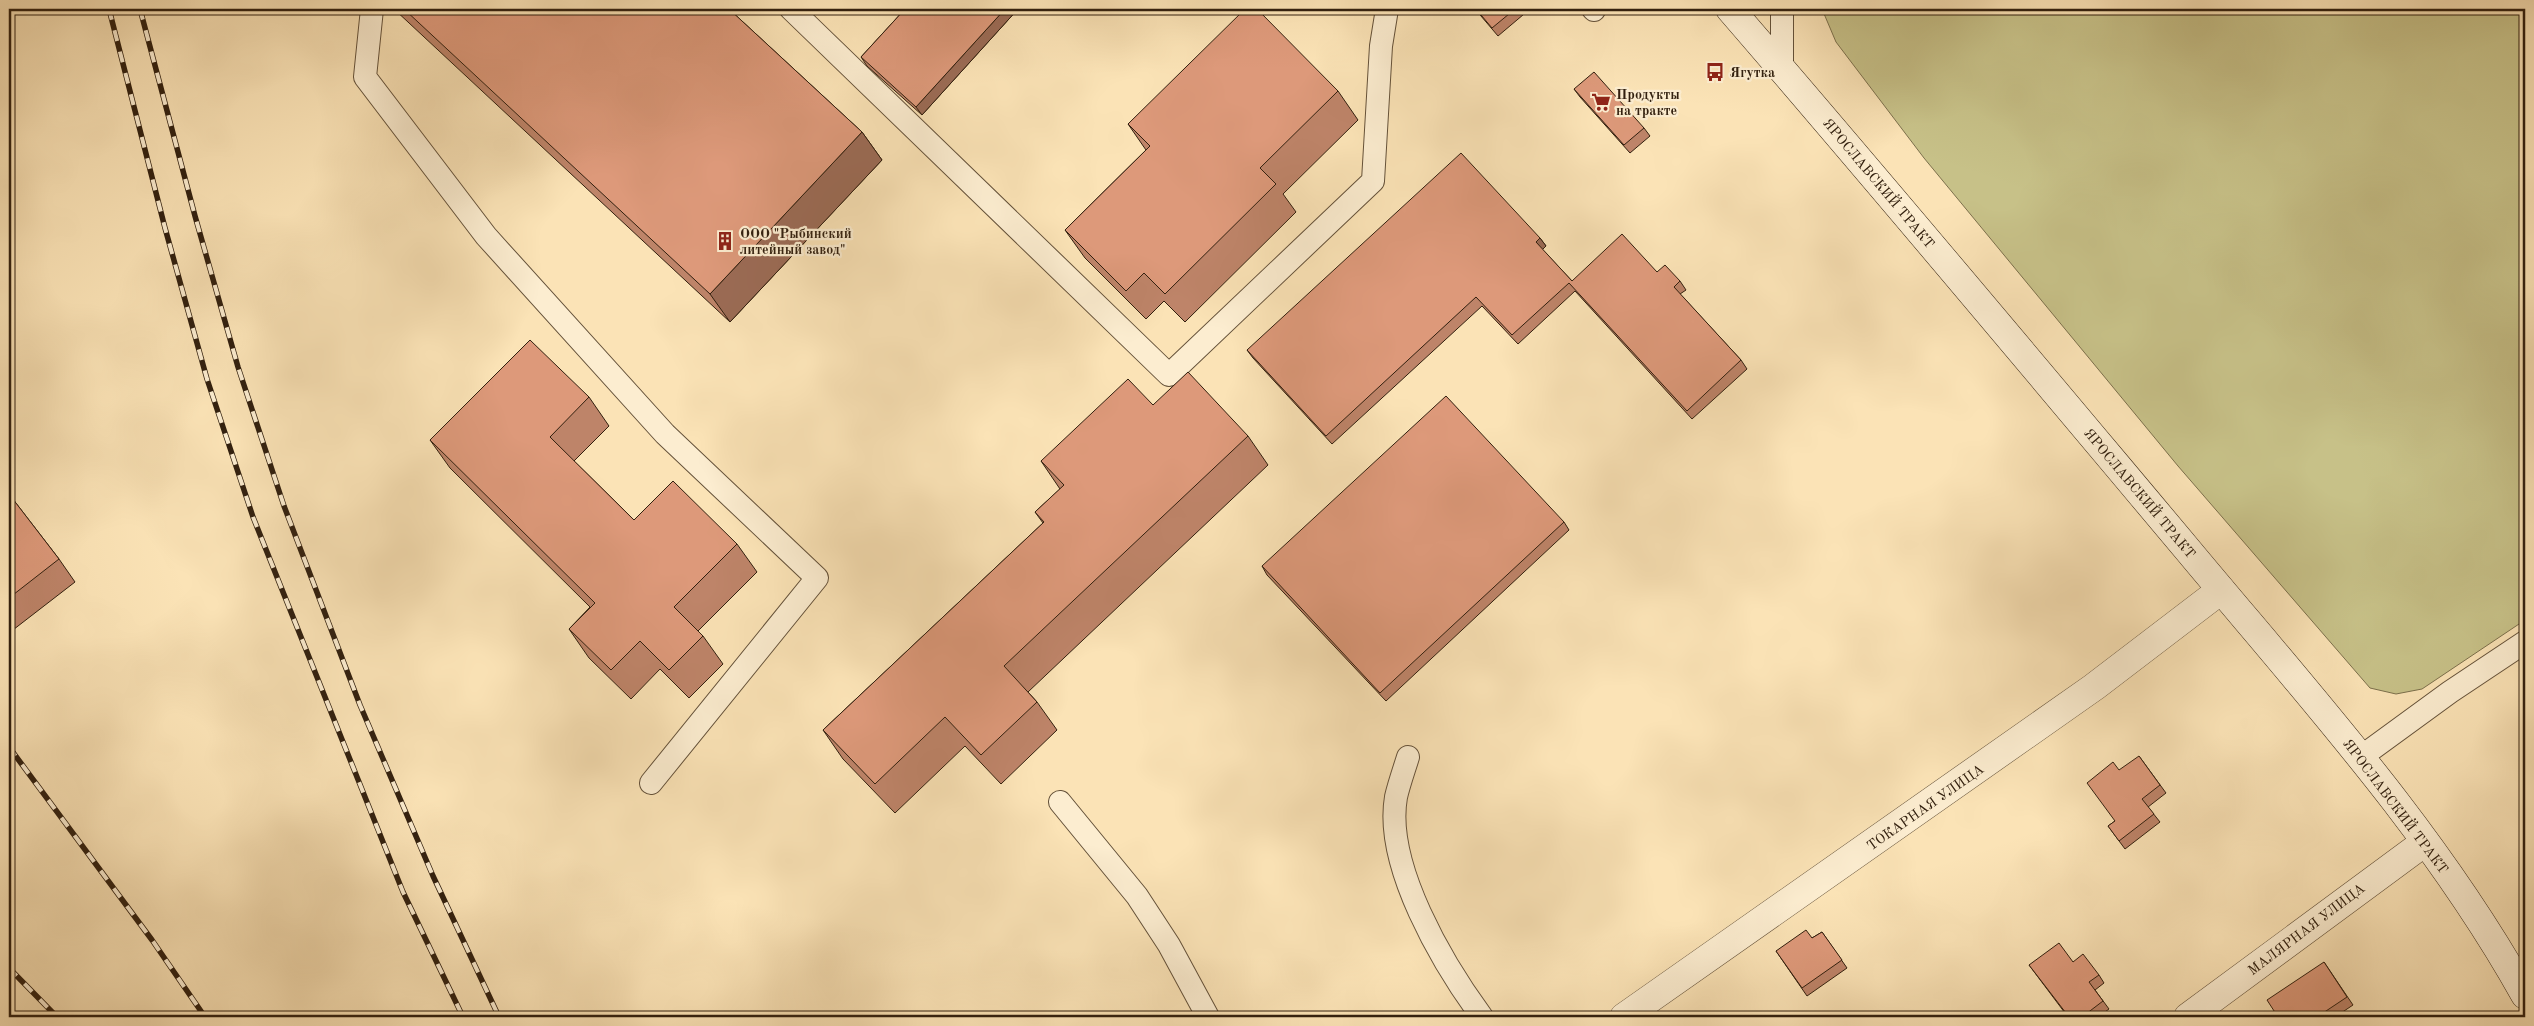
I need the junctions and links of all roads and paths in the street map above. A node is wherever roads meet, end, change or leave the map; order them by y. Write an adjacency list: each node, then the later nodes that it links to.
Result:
1 (372, 9): 11 (lane)
2 (791, 9): 3 (lane)
3 (1387, 9)
4 (1730, 9): 6 (street, ЯРОСЛАВСКИЙ ТРАКТ)
5 (1782, 9): 6 (lane)
6 (1782, 70): 7 (street, ЯРОСЛАВСКИЙ ТРАКТ)
7 (2221, 590): 10 (street, ЯРОСЛАВСКИЙ ТРАКТ); 17 (street, ТОКАРНАЯ УЛИЦА)
8 (2525, 642): 10 (lane)
9 (1408, 757): 16 (lane)
10 (2361, 757): 13 (street, ЯРОСЛАВСКИЙ ТРАКТ)
11 (651, 782)
12 (1060, 802): 15 (lane)
13 (2424, 842): 14 (street, ЯРОСЛАВСКИЙ ТРАКТ); 18 (street, МАЛЯРНАЯ УЛИЦА)
14 (2525, 995)
15 (1208, 1017)
16 (1482, 1017)
17 (1624, 1017)
18 (2188, 1017)

